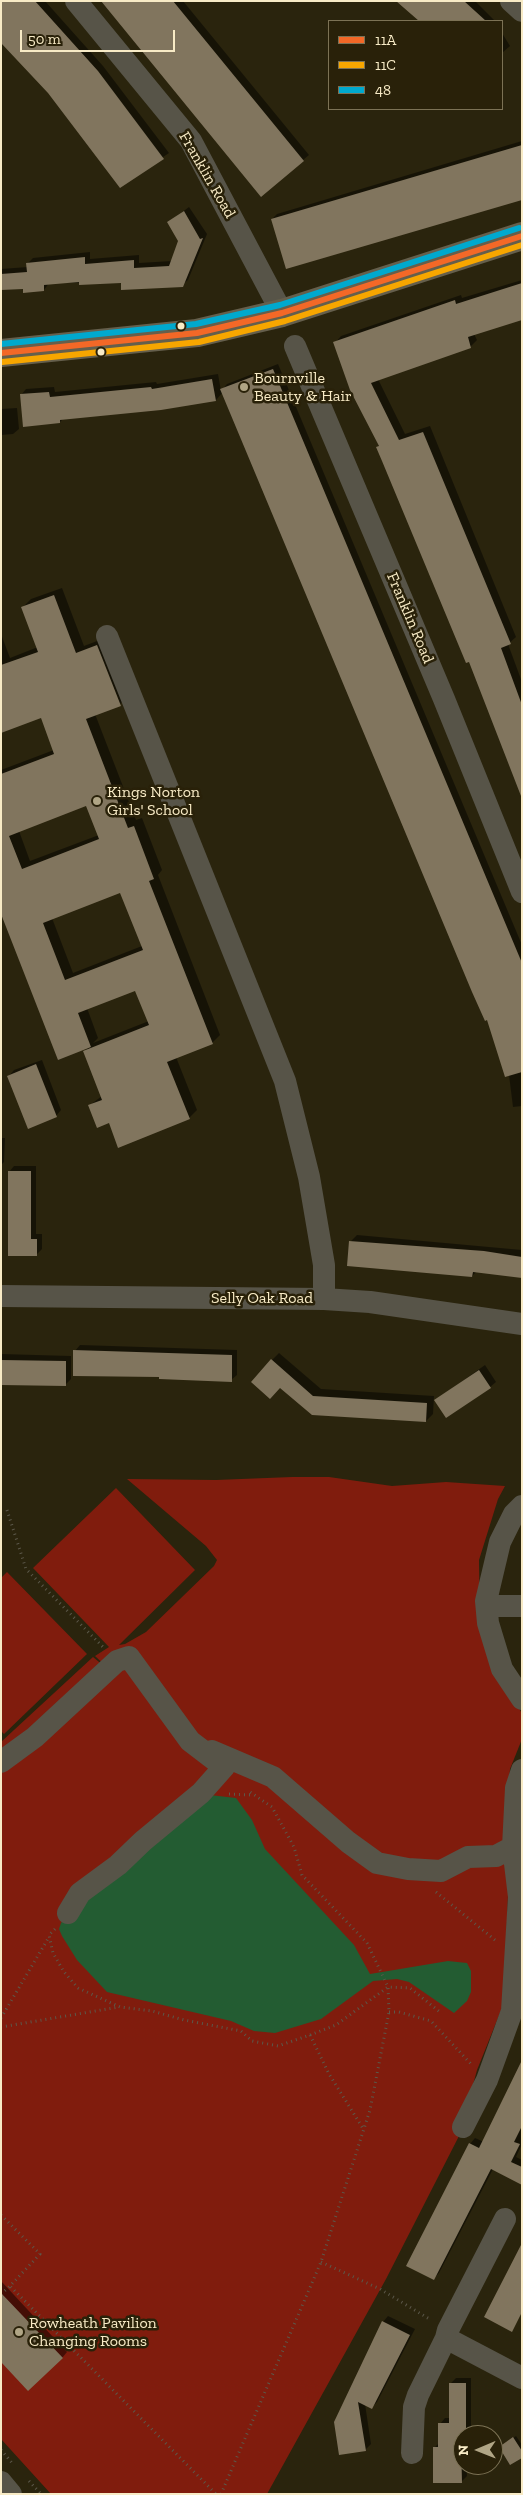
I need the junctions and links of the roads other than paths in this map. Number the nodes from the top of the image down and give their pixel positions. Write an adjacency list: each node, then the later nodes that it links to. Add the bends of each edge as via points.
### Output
1 (76, 1): 5 (street, Franklin Road, via 191,141)
2 (511, 1): 3 (street)
3 (522, 11)
4 (522, 236): 5 (highway)
5 (282, 314): 7 (highway, via 196,333)
6 (295, 346): 9 (street, Franklin Road)
7 (1, 353)
8 (107, 636): 11 (street, via 285,1081 309,1177 324,1265)
9 (522, 892)
10 (1, 1296): 11 (street, Selly Oak Road)
11 (324, 1299): 12 (street, Selly Oak Road, via 370,1302)
12 (522, 1324)
13 (522, 1506): 14 (street, via 514,1514 500,1542)
14 (487, 1606): 15 (street); 16 (street, via 488,1624 502,1669)
15 (522, 1606)
16 (522, 1699)
17 (190, 1741): 18 (street, via 129,1657 117,1661 36,1737); 20 (street, via 273,1778 377,1863 408,1869 441,1870 468,1857 496,1856); 21 (street, via 224,1767 201,1793 118,1865 80,1893)
18 (1, 1762)
19 (522, 1770): 20 (street, via 516,1788)
20 (514, 1847): 22 (street, via 519,1897 512,2011 487,2080)
21 (68, 1913)
22 (463, 2127)
23 (506, 2219): 24 (street)
24 (447, 2334): 25 (street); 26 (street, via 414,2407)
25 (522, 2378)
26 (412, 2453)
27 (1, 2482): 28 (street)
28 (11, 2494)

